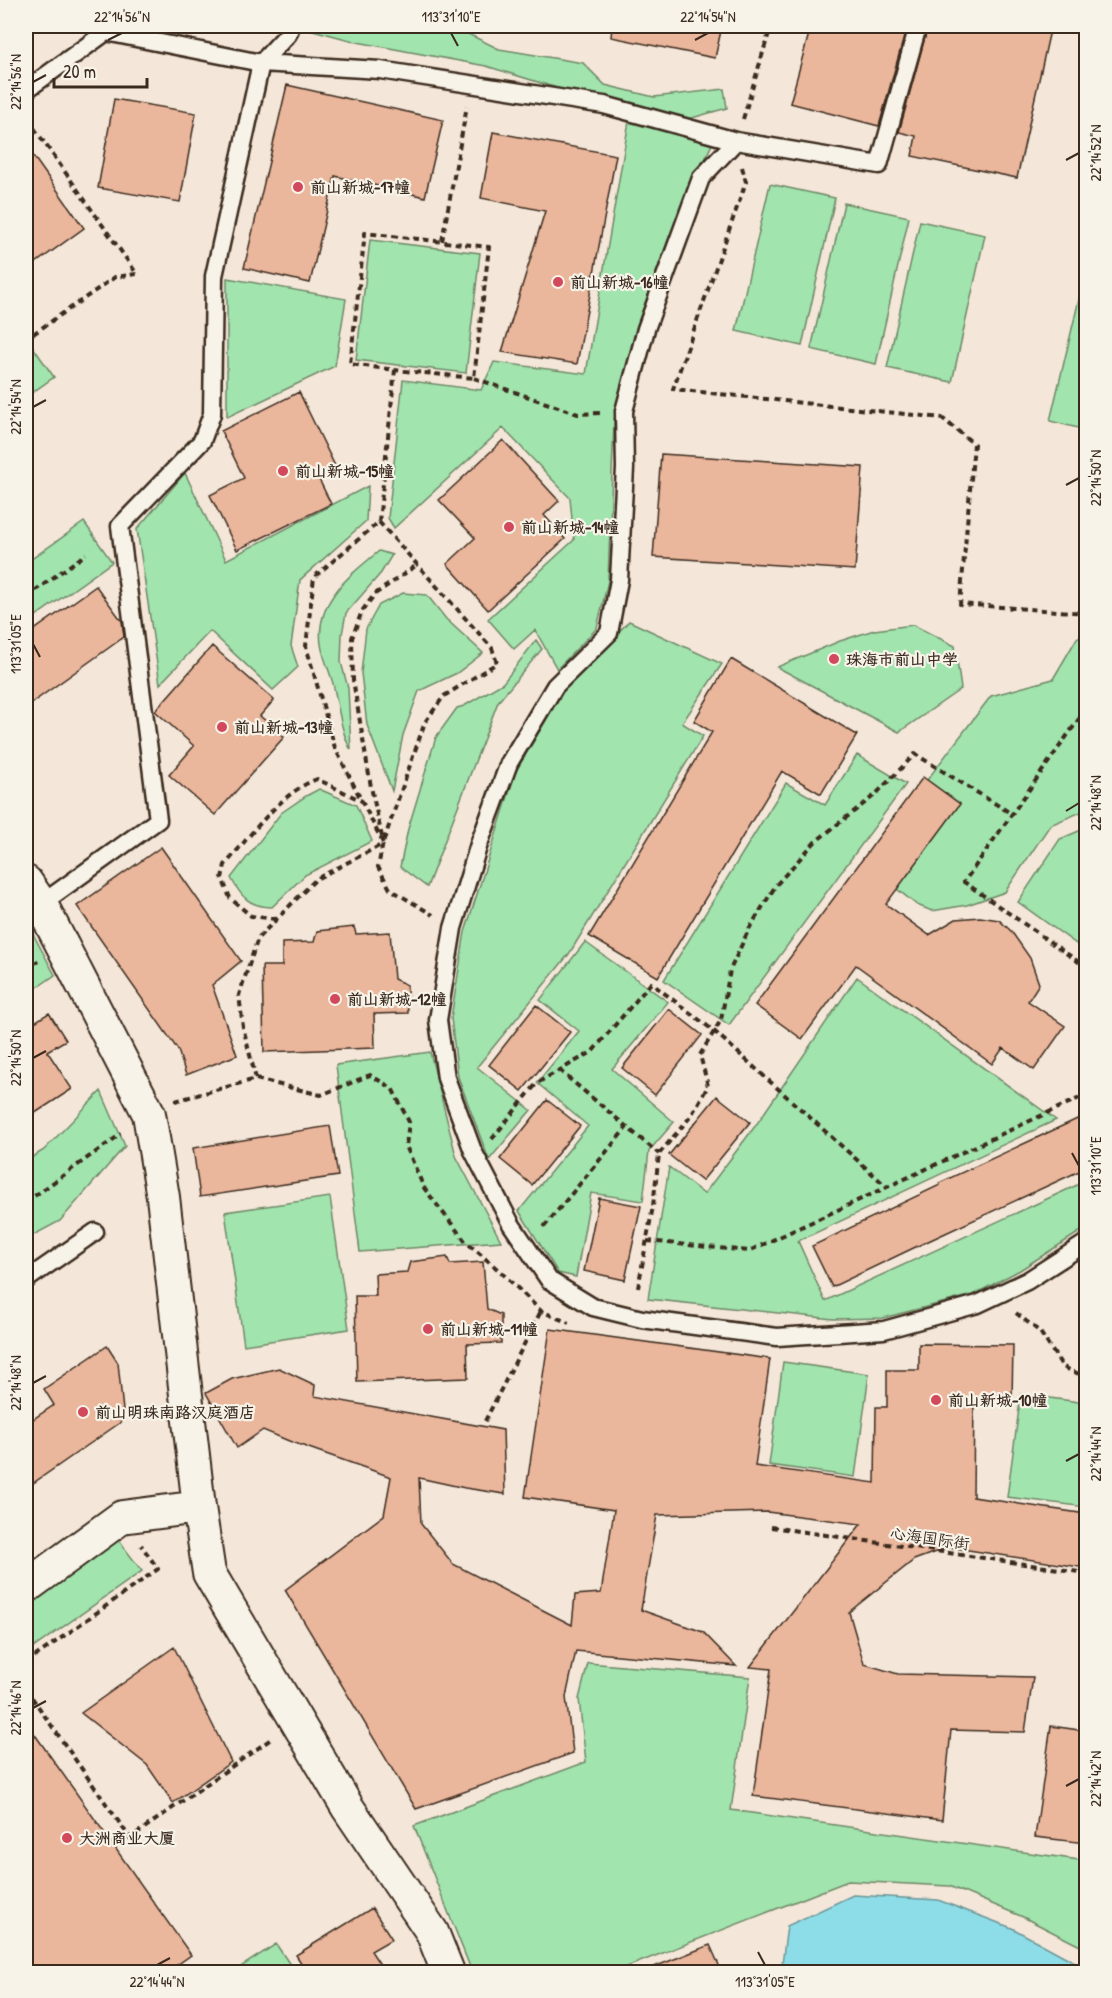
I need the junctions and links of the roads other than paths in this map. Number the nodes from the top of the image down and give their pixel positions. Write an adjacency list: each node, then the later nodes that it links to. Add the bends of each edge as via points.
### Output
1 (291, 26): 3 (lane)
2 (918, 26): 5 (lane, via 879,165)
3 (261, 63): 4 (lane, via 106,32); 5 (lane, via 380,70 604,105); 6 (lane, via 214,276 212,414 202,441 120,526 158,820)
4 (26, 90)
5 (736, 141): 8 (lane, via 701,178 646,329 624,411 619,580 609,633 555,686 509,763 453,928 438,1020 446,1078 473,1151 511,1224 549,1280 593,1306 642,1319 777,1337 884,1330 978,1304 1027,1281)
6 (33, 893): 10 (street, via 160,1108 163,1197)
7 (95, 1232): 9 (lane)
8 (1086, 1243)
9 (26, 1280)
10 (199, 1507): 11 (street, via 122,1517); 12 (street, via 209,1573 348,1808 432,1932)
11 (26, 1587)
12 (448, 1972)

